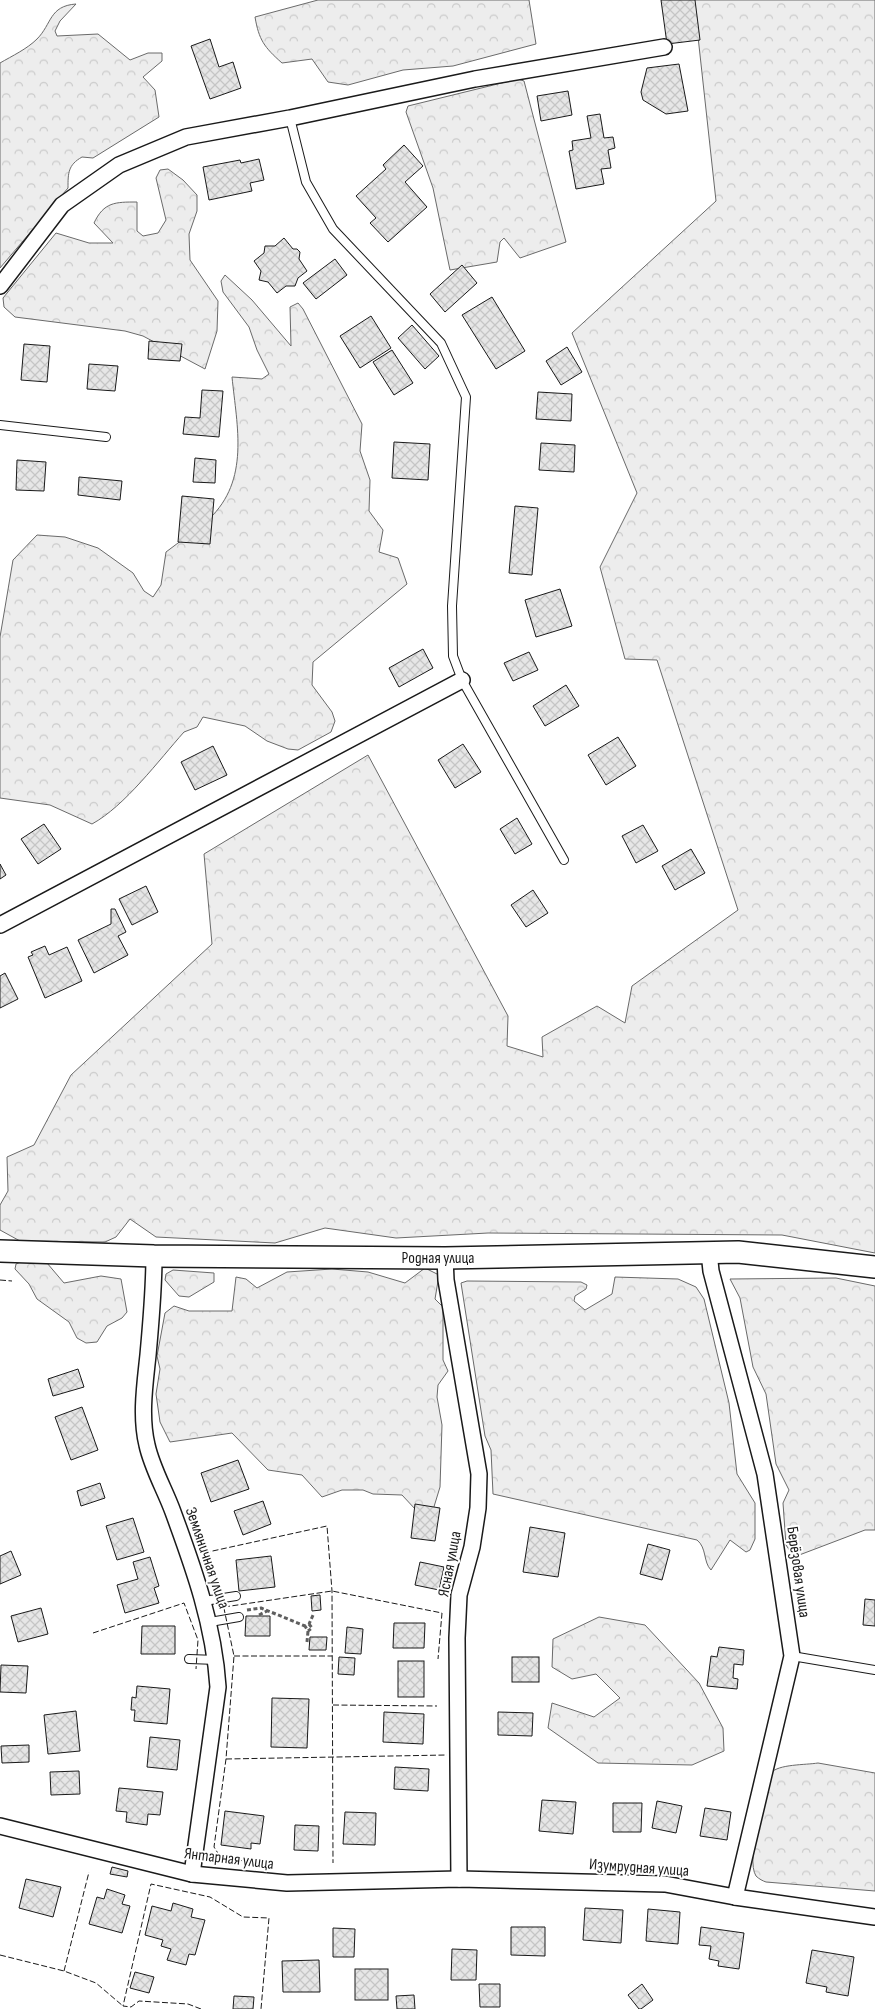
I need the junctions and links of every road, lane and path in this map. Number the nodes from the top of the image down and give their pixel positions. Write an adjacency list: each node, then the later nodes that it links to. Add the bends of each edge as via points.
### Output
1 (664, 46): 2 (street, via 475,79)
2 (290, 118): 3 (street, via 186,137 119,165 62,205); 6 (lane, via 306,182 333,229 441,343 466,397 452,606 453,656)
3 (0, 286)
4 (0, 425): 5 (lane)
5 (106, 436)
6 (462, 680): 7 (lane); 8 (street)
7 (564, 860)
8 (0, 925)
9 (0, 1251): 11 (street, Родная улица)
10 (709, 1252): 12 (street, Родная улица); 13 (street, Родная улица, via 738,1252); 23 (street, Берёзовая улица, via 711,1271 766,1474)
11 (154, 1256): 12 (street, Родная улица); 15 (street, Земляничная улица, via 154,1296 145,1390 147,1446)
12 (444, 1258): 29 (street, Ясная улица, via 479,1474 478,1508 458,1612)
13 (875, 1267)
14 (236, 1596): 15 (lane)
15 (204, 1601): 20 (street, Земляничная улица)
16 (268, 1610): 18 (path); 19 (path, via 245,1610); 21 (path)
17 (314, 1613): 21 (path)
18 (259, 1615)
19 (239, 1617): 20 (lane)
20 (210, 1622): 25 (street, Земляничная улица)
21 (307, 1625): 22 (path, via 312,1628 308,1631)
22 (307, 1642)
23 (792, 1656): 26 (lane); 30 (street, Берёзовая улица)
24 (189, 1659): 25 (lane)
25 (217, 1660): 28 (street, Земляничная улица, via 218,1687)
26 (875, 1670)
27 (0, 1826): 28 (street, Янтарная улица)
28 (192, 1874): 29 (street, Янтарная улица, via 287,1883)
29 (459, 1879): 30 (street, Изумрудная улица, via 665,1884)
30 (735, 1897): 31 (street, Изумрудная улица)
31 (875, 1917)

